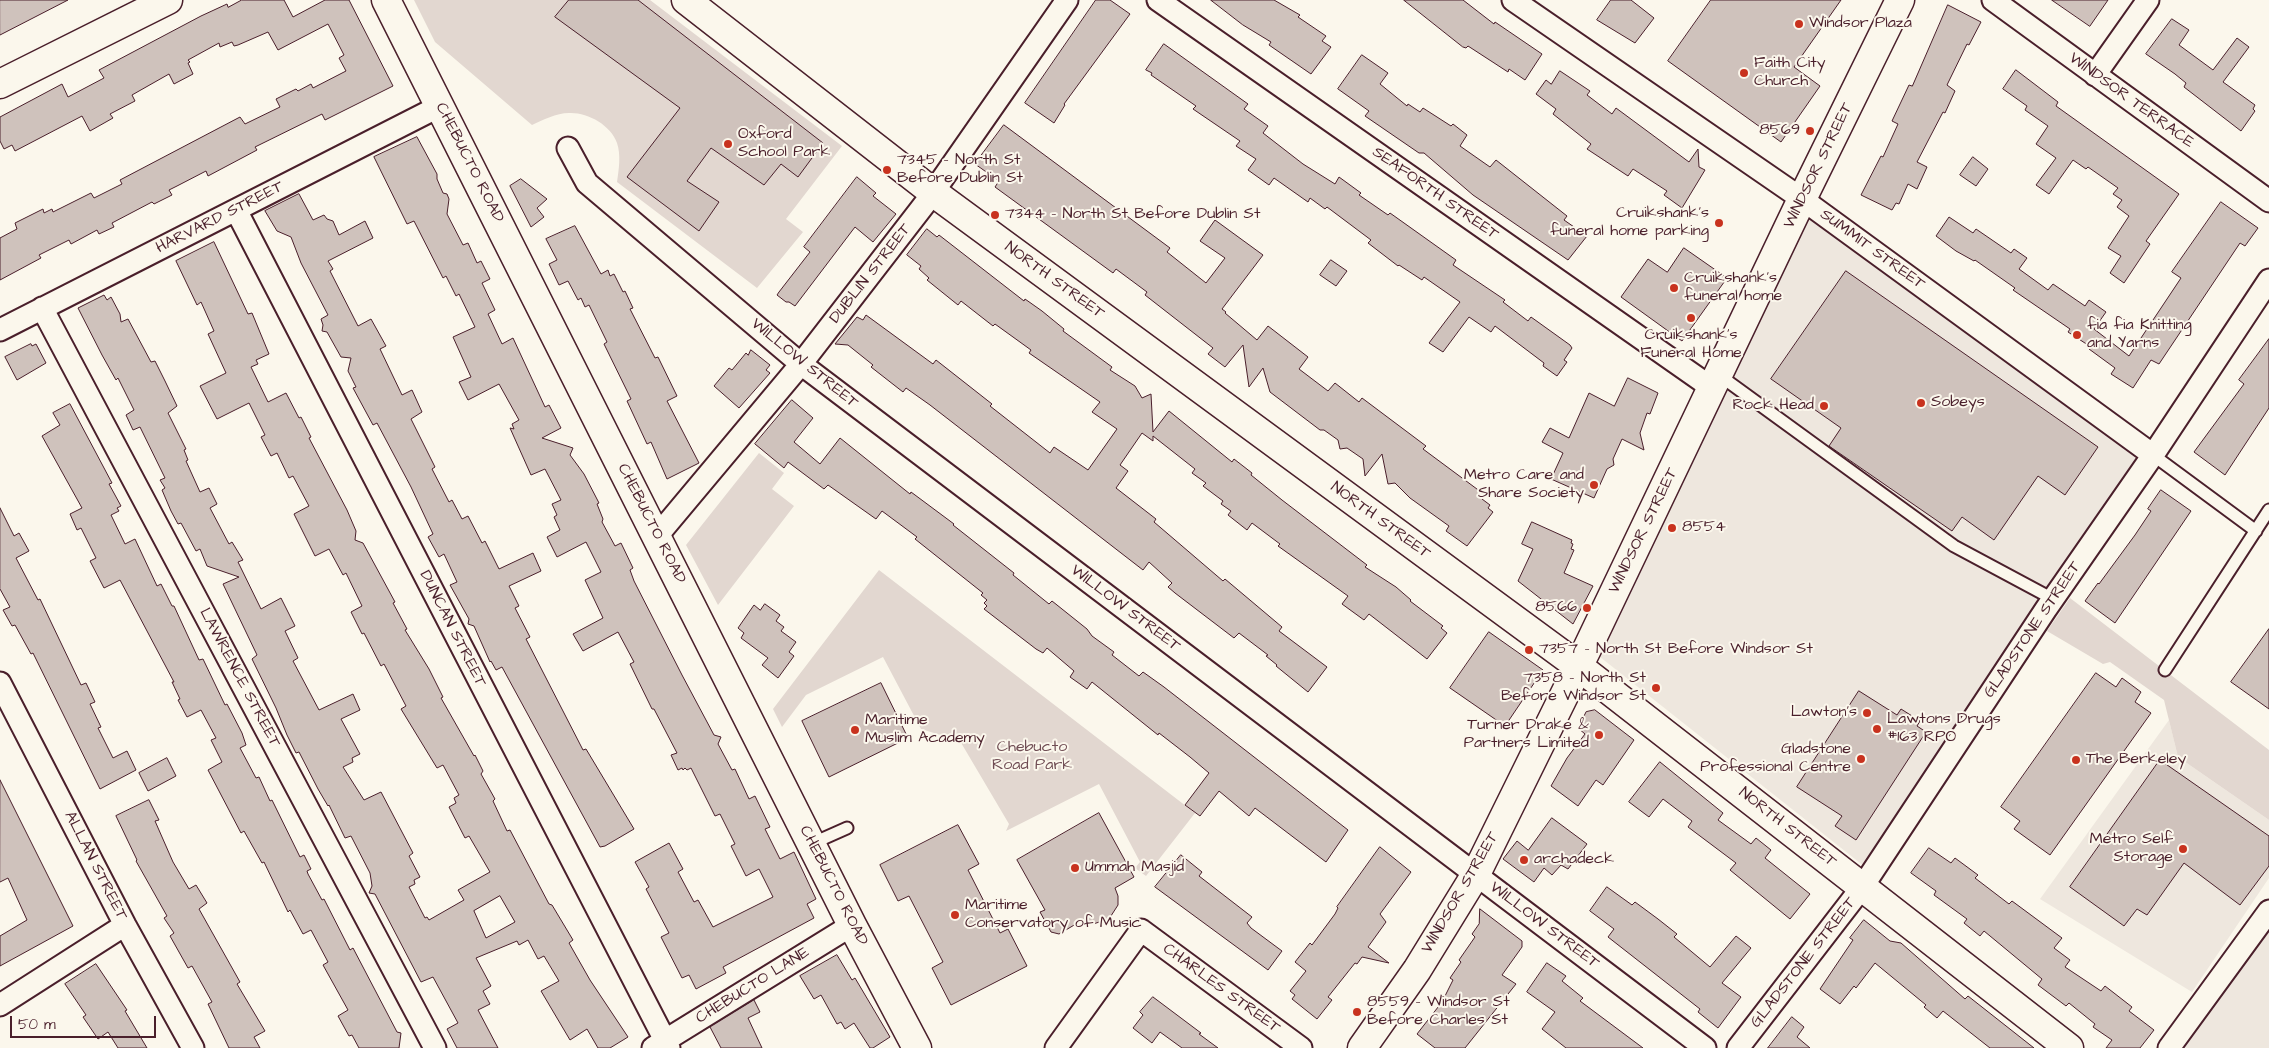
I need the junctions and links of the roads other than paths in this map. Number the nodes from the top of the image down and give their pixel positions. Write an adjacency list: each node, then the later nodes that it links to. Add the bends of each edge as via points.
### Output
1 (168, 0): 11 (street)
2 (386, 0): 12 (street, CHEBUCTO ROAD)
3 (686, 0): 14 (street, NORTH STREET)
4 (1067, 0): 14 (street, DUBLIN STREET)
5 (1158, 0): 22 (street, SEAFORTH STREET)
6 (1514, 0): 15 (street, SUMMIT STREET)
7 (1900, 0): 15 (street, WINDSOR STREET)
8 (1993, 0): 10 (street, WINDSOR TERRACE)
9 (2148, 0): 10 (street)
10 (2095, 75): 16 (street, WINDSOR TERRACE)
11 (0, 84)
12 (440, 106): 17 (street, HARVARD STREET); 26 (street, CHEBUCTO ROAD)
13 (568, 148): 21 (street, WILLOW STREET, via 587,183)
14 (934, 193): 21 (street, DUBLIN STREET); 28 (street, NORTH STREET)
15 (1802, 199): 22 (street, WINDSOR STREET); 23 (street, SUMMIT STREET)
16 (2269, 201)
17 (236, 210): 19 (street, HARVARD STREET); 39 (street, DUNCAN STREET)
18 (2269, 280): 23 (street, GLADSTONE STREET)
19 (42, 308): 20 (street, HARVARD STREET); 41 (street, LAWRENCE STREET)
20 (0, 330)
21 (801, 364): 26 (street, DUBLIN STREET); 33 (street, WILLOW STREET)
22 (1716, 382): 27 (lane, via 1954,546); 28 (street, WINDSOR STREET)
23 (2153, 455): 25 (lane); 27 (street, GLADSTONE STREET)
24 (2269, 510): 25 (lane)
25 (2256, 531): 29 (lane)
26 (657, 536): 32 (street, CHEBUCTO ROAD)
27 (2053, 599): 34 (street, GLADSTONE STREET)
28 (1578, 666): 33 (street, WINDSOR STREET); 34 (street, NORTH STREET)
29 (2165, 670)
30 (0, 683): 36 (street, ALLAN STREET)
31 (847, 828): 32 (lane)
32 (812, 844): 37 (street, CHEBUCTO ROAD)
33 (1476, 874): 45 (street, WINDSOR STREET, via 1417,970); 46 (street, WILLOW STREET)
34 (1863, 886): 47 (street, GLADSTONE STREET); 48 (street, NORTH STREET)
35 (2269, 911): 49 (street)
36 (125, 925): 38 (street); 40 (street, ALLAN STREET)
37 (852, 925): 39 (street, CHEBUCTO LANE); 42 (street, CHEBUCTO ROAD)
38 (0, 1005)
39 (662, 1046)
40 (192, 1048)
41 (435, 1048)
42 (917, 1048)
43 (1056, 1048): 44 (street, CHARLES STREET, via 1141,930)
44 (1301, 1048)
45 (1362, 1048)
46 (1705, 1048)
47 (1738, 1048)
48 (2069, 1048)
49 (2169, 1048)

